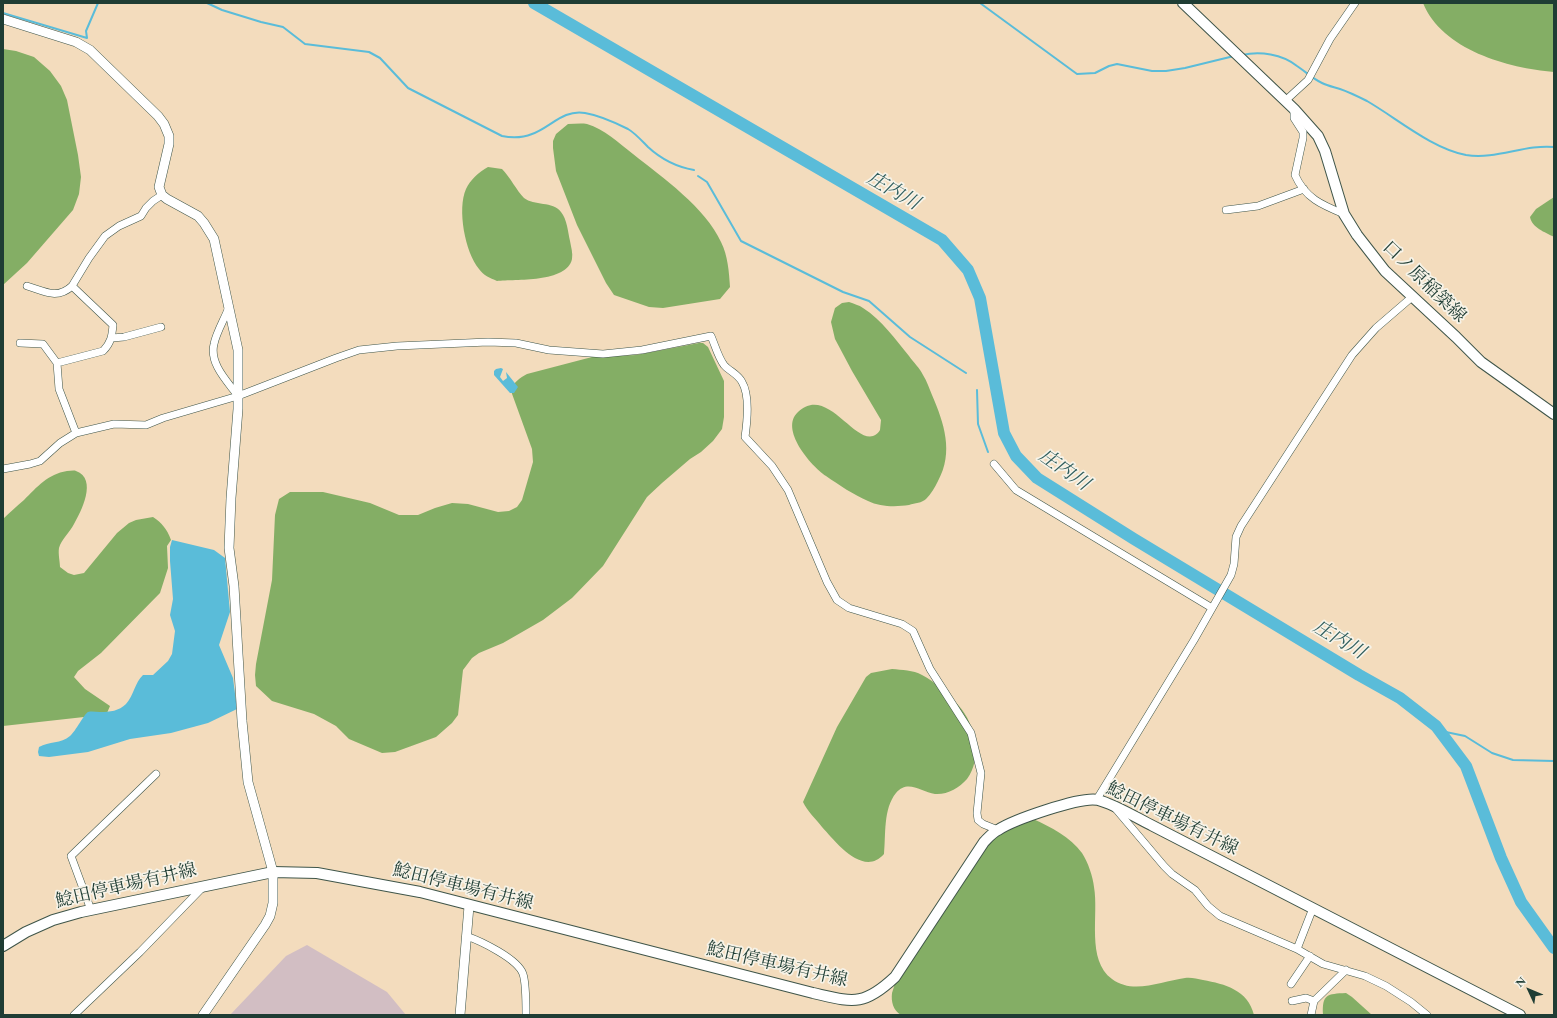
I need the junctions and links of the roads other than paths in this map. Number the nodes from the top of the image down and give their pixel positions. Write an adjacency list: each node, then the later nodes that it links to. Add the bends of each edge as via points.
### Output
1 (1183, 3): 4 (main road, 口ノ原稲築線)
2 (1355, 3): 4 (street, via 1330,38 1308,80)
3 (3, 19): 7 (street, via 76,42 90,50 158,116 169,136 159,187)
4 (1285, 101): 5 (main road, 口ノ原稲築線)
5 (1294, 109): 6 (street, via 1294,118 1303,132 1296,175); 9 (main road, 口ノ原稲築線, via 1323,143)
6 (1304, 189): 8 (street, via 1258,206); 9 (street, via 1315,201)
7 (162, 195): 11 (street, via 153,201 141,216 105,236); 13 (street, via 192,212 209,230 214,239)
8 (1226, 210)
9 (1344, 214): 12 (main road, 口ノ原稲築線, via 1369,252)
10 (27, 286): 11 (street, via 54,294 62,293)
11 (72, 286): 15 (street, via 113,325)
12 (1412, 297): 19 (main road, 口ノ原稲築線, via 1481,362); 23 (street, via 1376,328 1352,355 1294,442 1241,526 1236,537 1231,575)
13 (229, 306): 18 (street, via 238,350); 18 (street, via 214,344 214,357 219,370)
14 (162, 327): 15 (street)
15 (112, 338): 17 (street, via 103,351)
16 (20, 343): 17 (street, via 43,344)
17 (57, 363): 20 (street, via 59,389)
18 (238, 396): 20 (street, via 146,425 114,424); 27 (street, via 359,350 488,342 603,354 642,350 712,336 725,366 739,377 744,386 745,437 772,466 788,490 826,582 837,600 849,608 902,624 913,631 930,669 971,733 981,773 978,820); 28 (street, via 229,548 248,782)
19 (1554, 414)
20 (76, 434): 22 (street, via 60,443 40,461)
21 (994, 464): 23 (street, via 1016,490)
22 (3, 469)
23 (1213, 607): 25 (street)
24 (156, 774): 32 (street, via 71,856)
25 (1097, 799): 26 (main road, 鯰田停車場有井線); 27 (main road, 鯰田停車場有井線, via 1061,806 1018,820)
26 (1113, 806): 31 (main road, 鯰田停車場有井線); 35 (street, via 1164,866 1195,890 1220,916)
27 (998, 830): 30 (main road, 鯰田停車場有井線, via 984,842 895,977 880,991 864,999 848,1001 813,993)
28 (273, 872): 29 (main road, 鯰田停車場有井線); 30 (main road, 鯰田停車場有井線, via 317,873 351,878 420,892); 42 (street, via 274,903 270,916)
29 (204, 886): 32 (main road, 鯰田停車場有井線); 41 (street)
30 (469, 906): 33 (street)
31 (1313, 908): 35 (street); 47 (main road, 鯰田停車場有井線)
32 (92, 910): 34 (main road, 鯰田停車場有井線, via 53,920)
33 (466, 936): 43 (street); 44 (street, via 512,960 522,974)
34 (3, 946)
35 (1297, 949): 36 (street)
36 (1310, 956): 37 (street, via 1322,964); 38 (street)
37 (1346, 970): 40 (street); 46 (street, via 1386,986)
38 (1290, 984)
39 (1292, 1001): 40 (street, via 1306,998)
40 (1314, 1001): 45 (street)
41 (74, 1015)
42 (203, 1015)
43 (460, 1015)
44 (526, 1015)
45 (1311, 1015)
46 (1427, 1015)
47 (1520, 1015)

